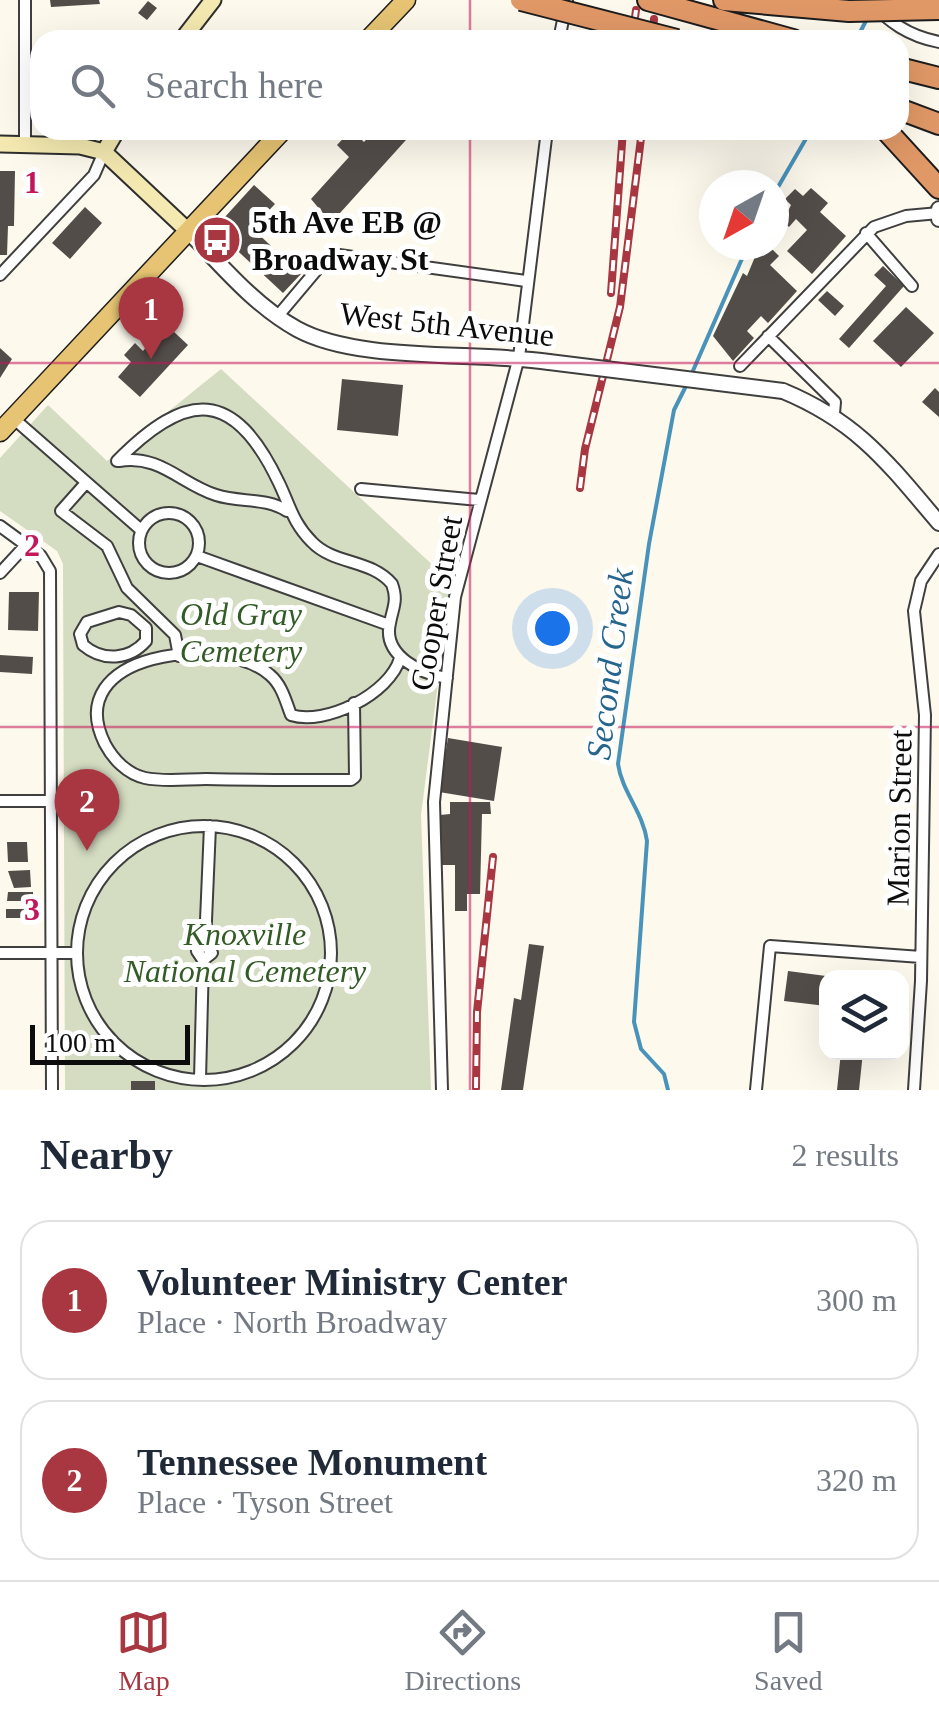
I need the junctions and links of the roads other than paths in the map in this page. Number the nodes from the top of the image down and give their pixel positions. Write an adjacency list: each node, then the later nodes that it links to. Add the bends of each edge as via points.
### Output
1 (25, 0): 28 (street)
2 (213, 0): 11 (main road)
3 (406, 0): 12 (main road)
4 (522, 0): 14 (highway, bridge)
5 (567, 0): 13 (street)
6 (648, 0): 15 (highway)
7 (724, 0): 9 (highway)
8 (929, 0): 9 (highway, bridge)
9 (859, 5): 10 (highway, bridge); 16 (street, bridge)
10 (939, 9)
11 (190, 30)
12 (378, 30)
13 (562, 30)
14 (638, 30)
15 (757, 30)
16 (903, 30)
17 (909, 34): 18 (street, bridge)
18 (939, 42)
19 (909, 70): 20 (highway)
20 (939, 78)
21 (909, 113): 22 (highway)
22 (939, 124)
23 (111, 140): 29 (main road)
24 (274, 140): 32 (main road)
25 (546, 140): 35 (street, Cooper Street)
26 (895, 140): 30 (highway)
27 (0, 144): 28 (main road)
28 (25, 144): 29 (main road)
29 (104, 152): 32 (main road, West 5th Avenue); 34 (street, via 94,175)
30 (939, 188)
31 (939, 214): 33 (street, via 906,216)
32 (188, 231): 37 (street, West 5th Avenue); 42 (main road)
33 (866, 233): 36 (street); 38 (street)
34 (0, 275)
35 (526, 280): 37 (street, via 339,255 324,260); 39 (street, Cooper Street)
36 (912, 286)
37 (277, 317): 39 (street, West 5th Avenue, via 344,345)
38 (768, 336): 40 (street); 41 (street, West 5th Avenue, via 835,402)
39 (518, 357): 41 (street, West 5th Avenue, bridge, via 783,391); 45 (street, Cooper Street)
40 (740, 366)
41 (834, 414): 47 (street, West 5th Avenue, via 866,440)
42 (7, 424): 43 (street)
43 (85, 484): 49 (street); 55 (street, via 61,511 104,542 127,588 175,635)
44 (361, 490): 45 (street)
45 (479, 500): 58 (street, Cooper Street, via 455,597)
46 (287, 511): 46 (street, via 216,495 154,462 117,461 184,410 217,411 254,440); 54 (street, via 318,548 389,580 396,607)
47 (939, 523)
48 (0, 526): 50 (street)
49 (141, 530): 52 (street, via 154,516 182,515 199,538); 52 (street, via 142,558 156,571 184,570)
50 (26, 544): 53 (street); 61 (street, via 50,572)
51 (939, 554): 66 (street, Marion Street, via 921,581 914,611 926,715)
52 (197, 556): 54 (street)
53 (0, 573)
54 (389, 625): 56 (street)
55 (179, 656): 57 (street); 59 (street, via 232,658 262,670 280,688 293,718)
56 (400, 658): 58 (street); 59 (street, via 390,677)
57 (132, 659): 57 (street, via 92,652 80,640 82,628 101,614 131,615 147,635); 59 (street, via 106,689 99,721 115,758 144,778 351,780)
58 (447, 678): 69 (street, Cooper Street, via 434,802)
59 (354, 702)
60 (0, 801): 61 (street)
61 (50, 801): 64 (street)
62 (210, 826): 65 (street, via 155,835 123,854 89,898); 67 (street, via 206,944 196,951 204,960); 67 (street, via 256,837 295,864 321,904 331,950 323,997 299,1037 261,1066)
63 (0, 953): 64 (street)
64 (52, 953): 65 (street); 68 (street)
65 (77, 953): 67 (street, via 83,991 113,1041 144,1064)
66 (921, 957): 70 (street, via 770,946); 71 (street, Marion Street)
67 (200, 1079)
68 (52, 1090)
69 (442, 1090)
70 (756, 1090)
71 (914, 1090)

